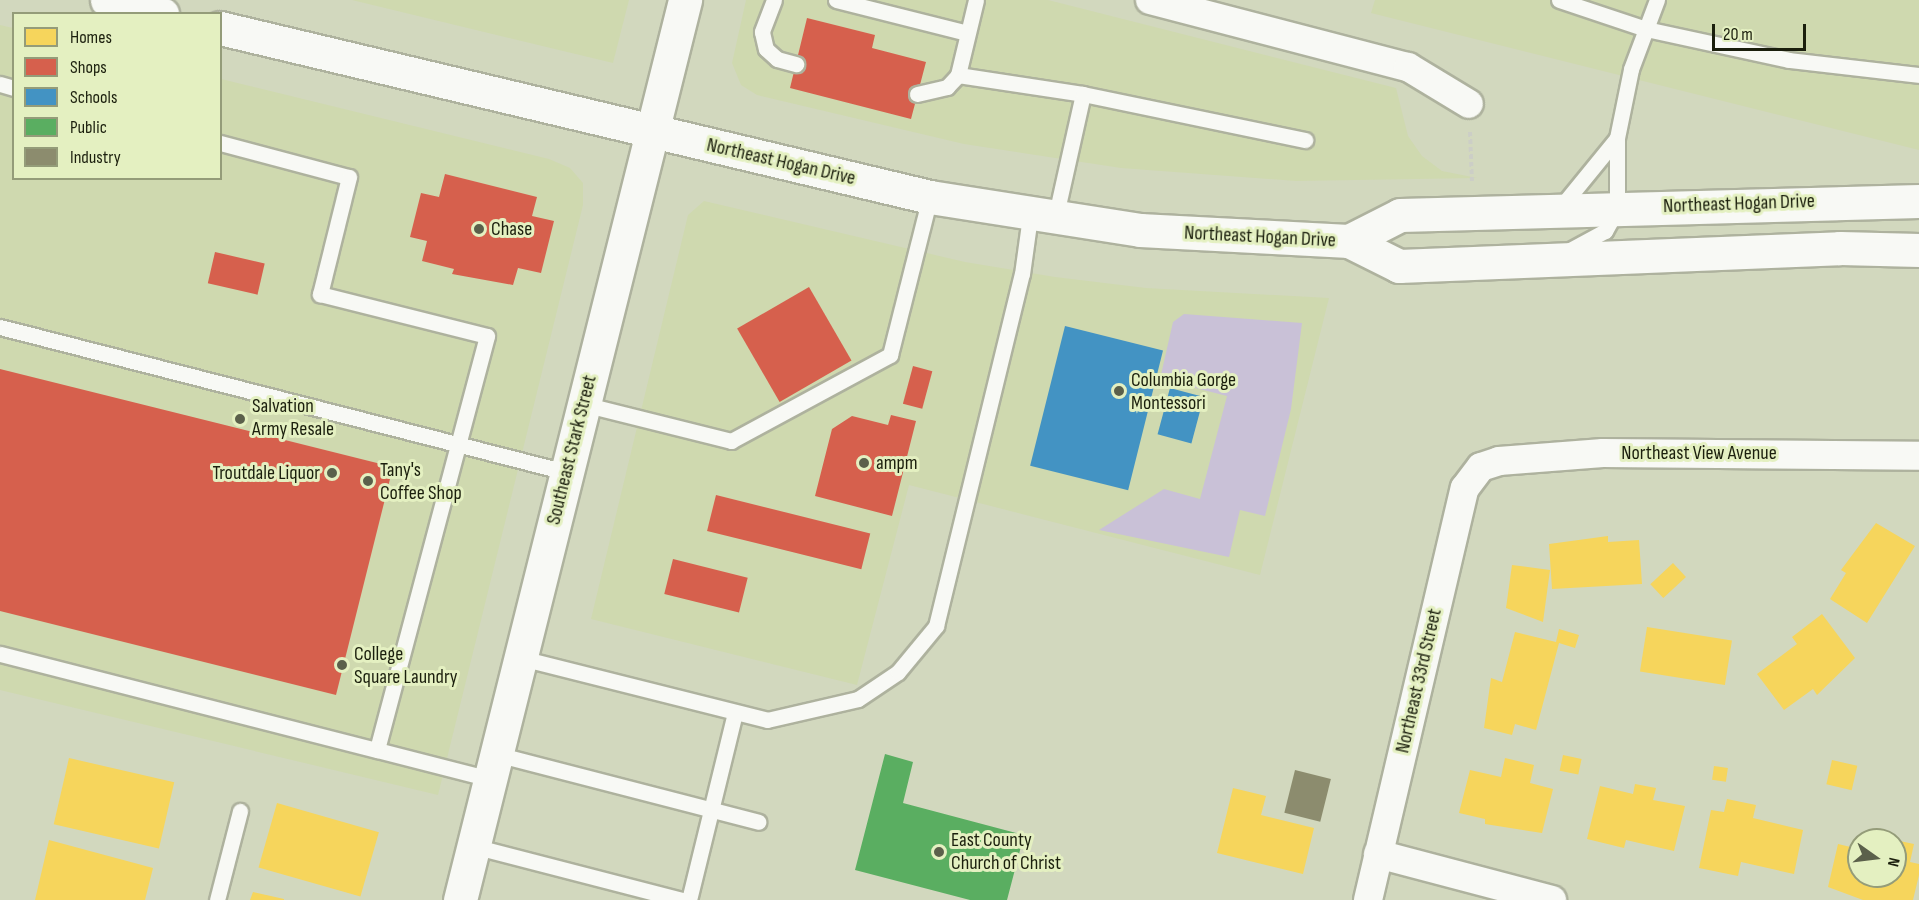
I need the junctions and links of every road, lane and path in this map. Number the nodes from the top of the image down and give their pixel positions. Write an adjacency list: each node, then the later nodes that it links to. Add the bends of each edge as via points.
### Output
1 (107, 0): 9 (main road)
2 (685, 0): 19 (main road, Southeast Stark Street)
3 (774, 0): 13 (lane, via 762,32 766,49 777,59)
4 (836, 0): 12 (lane)
5 (976, 0): 12 (lane)
6 (1150, 0): 18 (street, via 1408,67)
7 (1559, 0): 11 (lane)
8 (1657, 0): 11 (lane)
9 (154, 12)
10 (222, 28): 19 (main road, Northeast Hogan Drive)
11 (1646, 29): 15 (lane, via 1789,60); 20 (lane)
12 (967, 33): 14 (lane)
13 (796, 64)
14 (958, 75): 16 (lane, via 948,87); 17 (lane)
15 (1919, 75)
16 (917, 94)
17 (1083, 94): 21 (lane); 28 (lane)
18 (1469, 104): 27 (path)
19 (652, 132): 23 (main road, Northeast Hogan Drive); 33 (main road, Southeast Stark Street)
20 (1617, 138): 25 (lane); 26 (lane)
21 (1305, 140)
22 (222, 144): 34 (lane, via 349,177 320,294 487,336)
23 (930, 197): 28 (main road, Northeast Hogan Drive); 33 (lane, via 890,355 731,441)
24 (1919, 201): 25 (main road, Northeast Hogan Drive)
25 (1617, 209): 26 (main road, Northeast Hogan Drive); 31 (lane, via 1605,231)
26 (1557, 211): 27 (main road, Northeast Hogan Drive)
27 (1474, 215): 29 (main road, Northeast Hogan Drive, via 1400,215)
28 (1042, 217): 29 (main road, Northeast Hogan Drive, via 1191,235); 40 (lane, via 1022,274 936,626 904,666 858,699 767,720)
29 (1349, 241): 31 (main road, Northeast Hogan Drive, via 1399,266)
30 (1919, 250): 31 (main road, Northeast Hogan Drive, via 1840,248)
31 (1553, 260)
32 (0, 327): 34 (lane)
33 (584, 404): 37 (main road, Southeast Stark Street)
34 (455, 446): 37 (lane); 41 (lane)
35 (1919, 456): 36 (street, Northeast View Avenue, via 1603,453)
36 (1481, 467): 47 (street, Northeast 33rd Street, via 1465,488)
37 (566, 472): 39 (main road, Southeast Stark Street)
38 (0, 654): 41 (lane)
39 (521, 658): 40 (lane); 42 (main road, Southeast Stark Street)
40 (735, 712): 43 (lane)
41 (376, 750): 42 (lane)
42 (493, 766): 43 (lane); 46 (main road, Southeast Stark Street)
43 (711, 810): 45 (lane); 51 (lane)
44 (240, 811): 48 (lane)
45 (758, 822)
46 (473, 846): 49 (main road, Southeast Stark Street); 50 (lane)
47 (1378, 854): 52 (street, Northeast 33rd Street); 53 (street)
48 (217, 900)
49 (460, 900)
50 (682, 900)
51 (688, 900)
52 (1368, 900)
53 (1551, 900)

